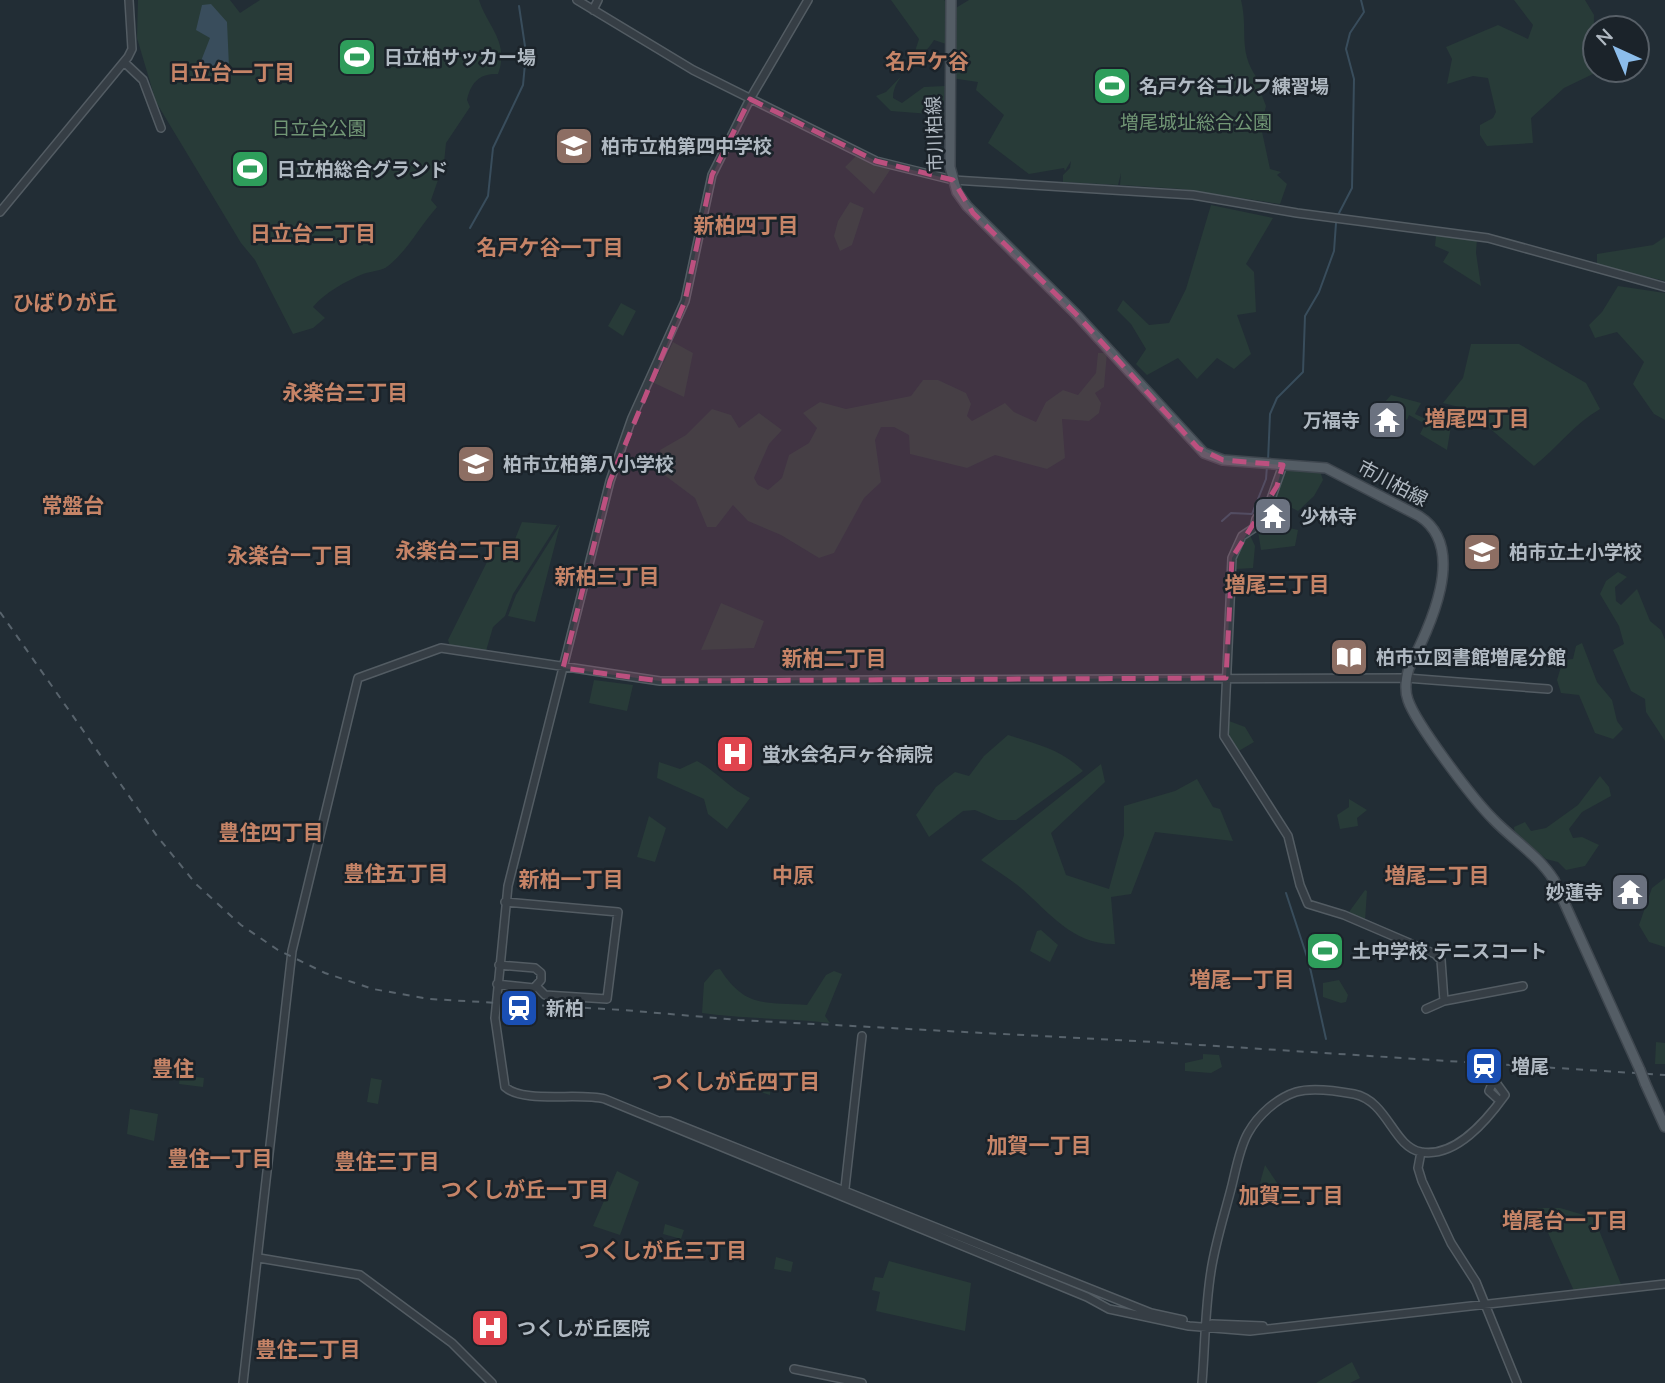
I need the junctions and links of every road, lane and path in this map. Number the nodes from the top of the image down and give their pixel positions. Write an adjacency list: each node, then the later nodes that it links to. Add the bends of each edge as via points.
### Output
1 (129, 0): 7 (street, via 132,49)
2 (577, 0): 6 (street)
3 (598, 0): 6 (street)
4 (808, 0): 8 (street)
5 (951, 0): 10 (main road, 市川柏線)
6 (593, 10): 8 (street)
7 (124, 62): 9 (street, via 143,80); 11 (street)
8 (750, 99): 10 (street, via 876,161); 14 (street, via 712,174 685,302 632,418 610,481)
9 (161, 128)
10 (953, 180): 12 (street, via 1193,195 1488,238); 13 (main road, 市川柏線, via 973,213 1076,314 1198,449 1223,460)
11 (0, 212)
12 (1665, 287)
13 (1283, 465): 15 (street, via 1271,499 1254,528 1242,536 1232,558); 16 (main road, 市川柏線, via 1334,470 1419,516 1436,532 1442,554 1436,609)
14 (563, 668): 15 (street, via 660,681); 18 (street); 30 (street, via 440,648 358,678 292,951)
15 (1226, 678): 16 (street); 23 (street, via 1224,736 1288,836 1306,901 1435,954 1441,960)
16 (1406, 678): 17 (street); 27 (main road, bridge, via 1411,707 1469,791 1542,863 1559,887)
17 (1548, 689)
18 (505, 902): 19 (street); 22 (street, via 618,912 607,999 545,995)
19 (499, 965): 20 (street); 22 (street, via 538,970)
20 (497, 984): 22 (street); 29 (street, via 496,1032 507,1090 600,1097)
21 (1523, 986): 23 (street)
22 (537, 987)
23 (1444, 1001): 24 (street)
24 (1426, 1009)
25 (862, 1036): 29 (street)
26 (1500, 1101): 28 (street, via 1457,1144)
27 (1665, 1127)
28 (1421, 1152): 33 (street, via 1418,1168 1422,1181); 34 (street, via 1406,1144 1375,1104 1359,1096 1306,1090 1268,1108 1248,1132 1241,1150 1211,1268)
29 (845, 1195): 31 (street)
30 (258, 1258): 36 (street); 37 (street, via 360,1275 452,1343)
31 (1039, 1273): 34 (street, via 1151,1313); 34 (street, via 1109,1309)
32 (1665, 1284): 33 (street)
33 (1485, 1304): 34 (street, via 1250,1331); 40 (street)
34 (1206, 1326): 39 (street)
35 (794, 1369): 38 (street)
36 (243, 1383)
37 (492, 1383)
38 (862, 1383)
39 (1202, 1383)
40 (1517, 1383)

